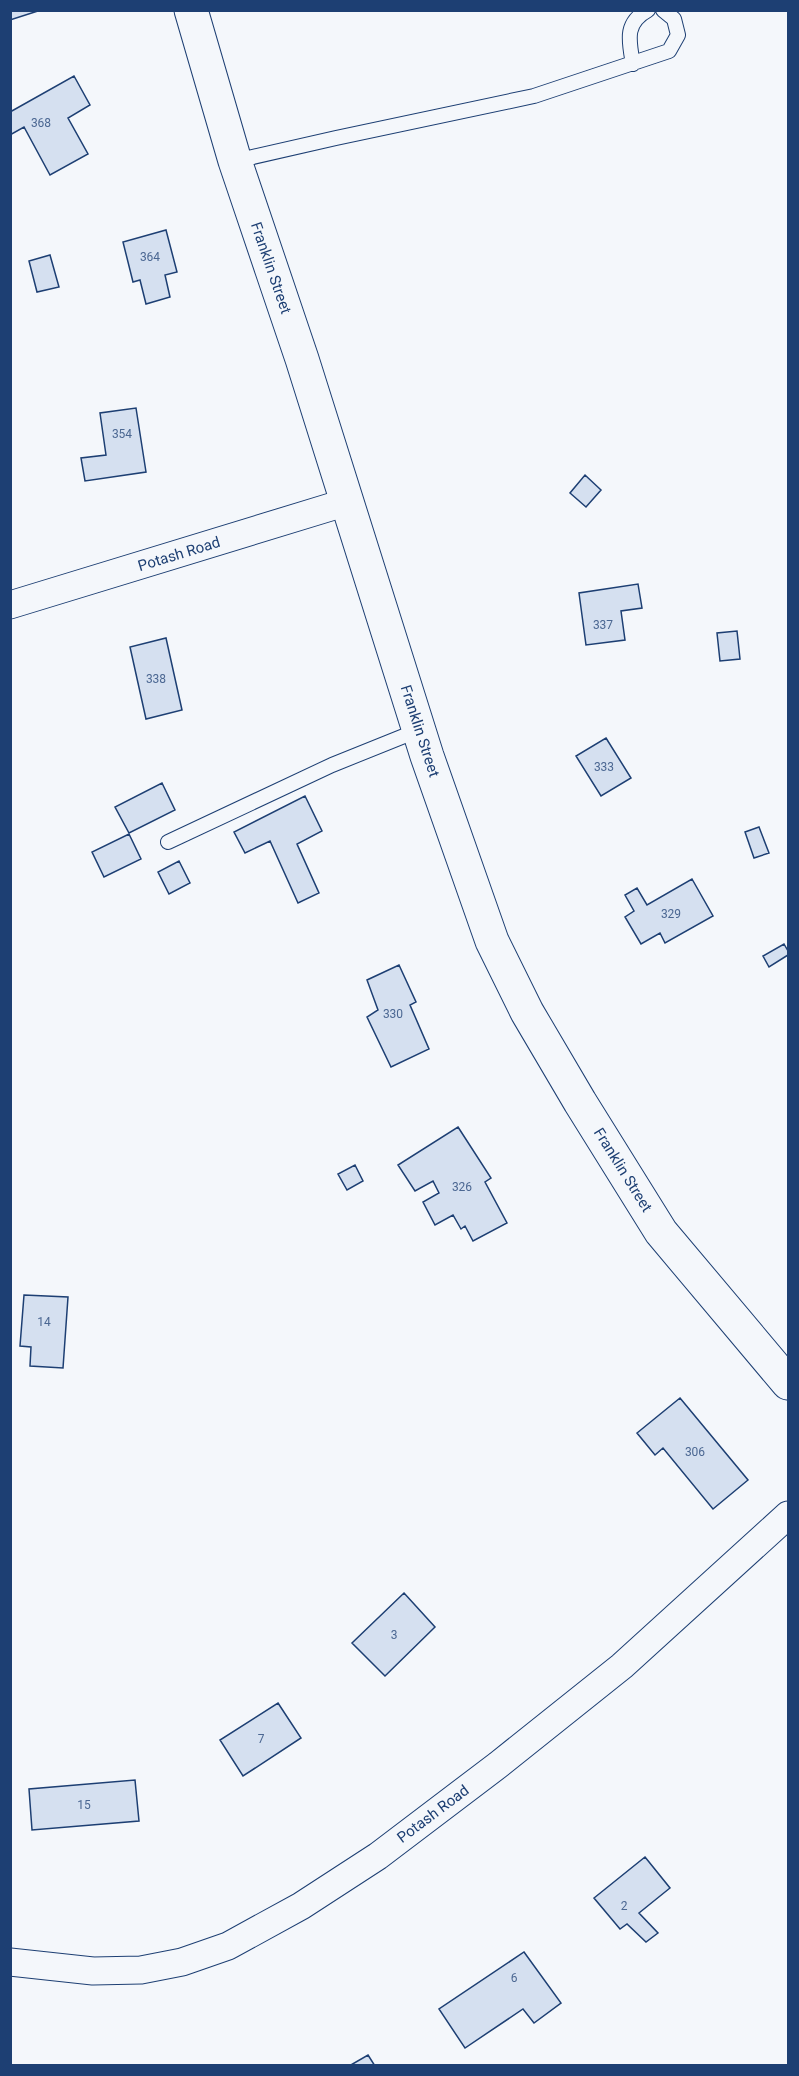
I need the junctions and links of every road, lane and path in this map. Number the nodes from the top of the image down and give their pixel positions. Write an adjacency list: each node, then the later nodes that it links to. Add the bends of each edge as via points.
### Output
1 (191, 10): 5 (street, Franklin Street)
2 (648, 10): 4 (lane, via 632,25 629,43)
3 (663, 10): 4 (lane, via 674,19 678,35 669,51)
4 (633, 64): 5 (lane, via 534,96)
5 (236, 161): 6 (street, Franklin Street)
6 (347, 502): 7 (street, Potash Road); 8 (street, Franklin Street)
7 (10, 605)
8 (419, 730): 9 (lane, via 332,765); 10 (street, Franklin Street, via 492,940 527,1012 661,1232)
9 (168, 842)
10 (789, 1383)
11 (789, 1515): 12 (street, Potash Road, via 622,1666 387,1849 301,1906 228,1946 183,1962 141,1970 93,1971)
12 (10, 1962)

